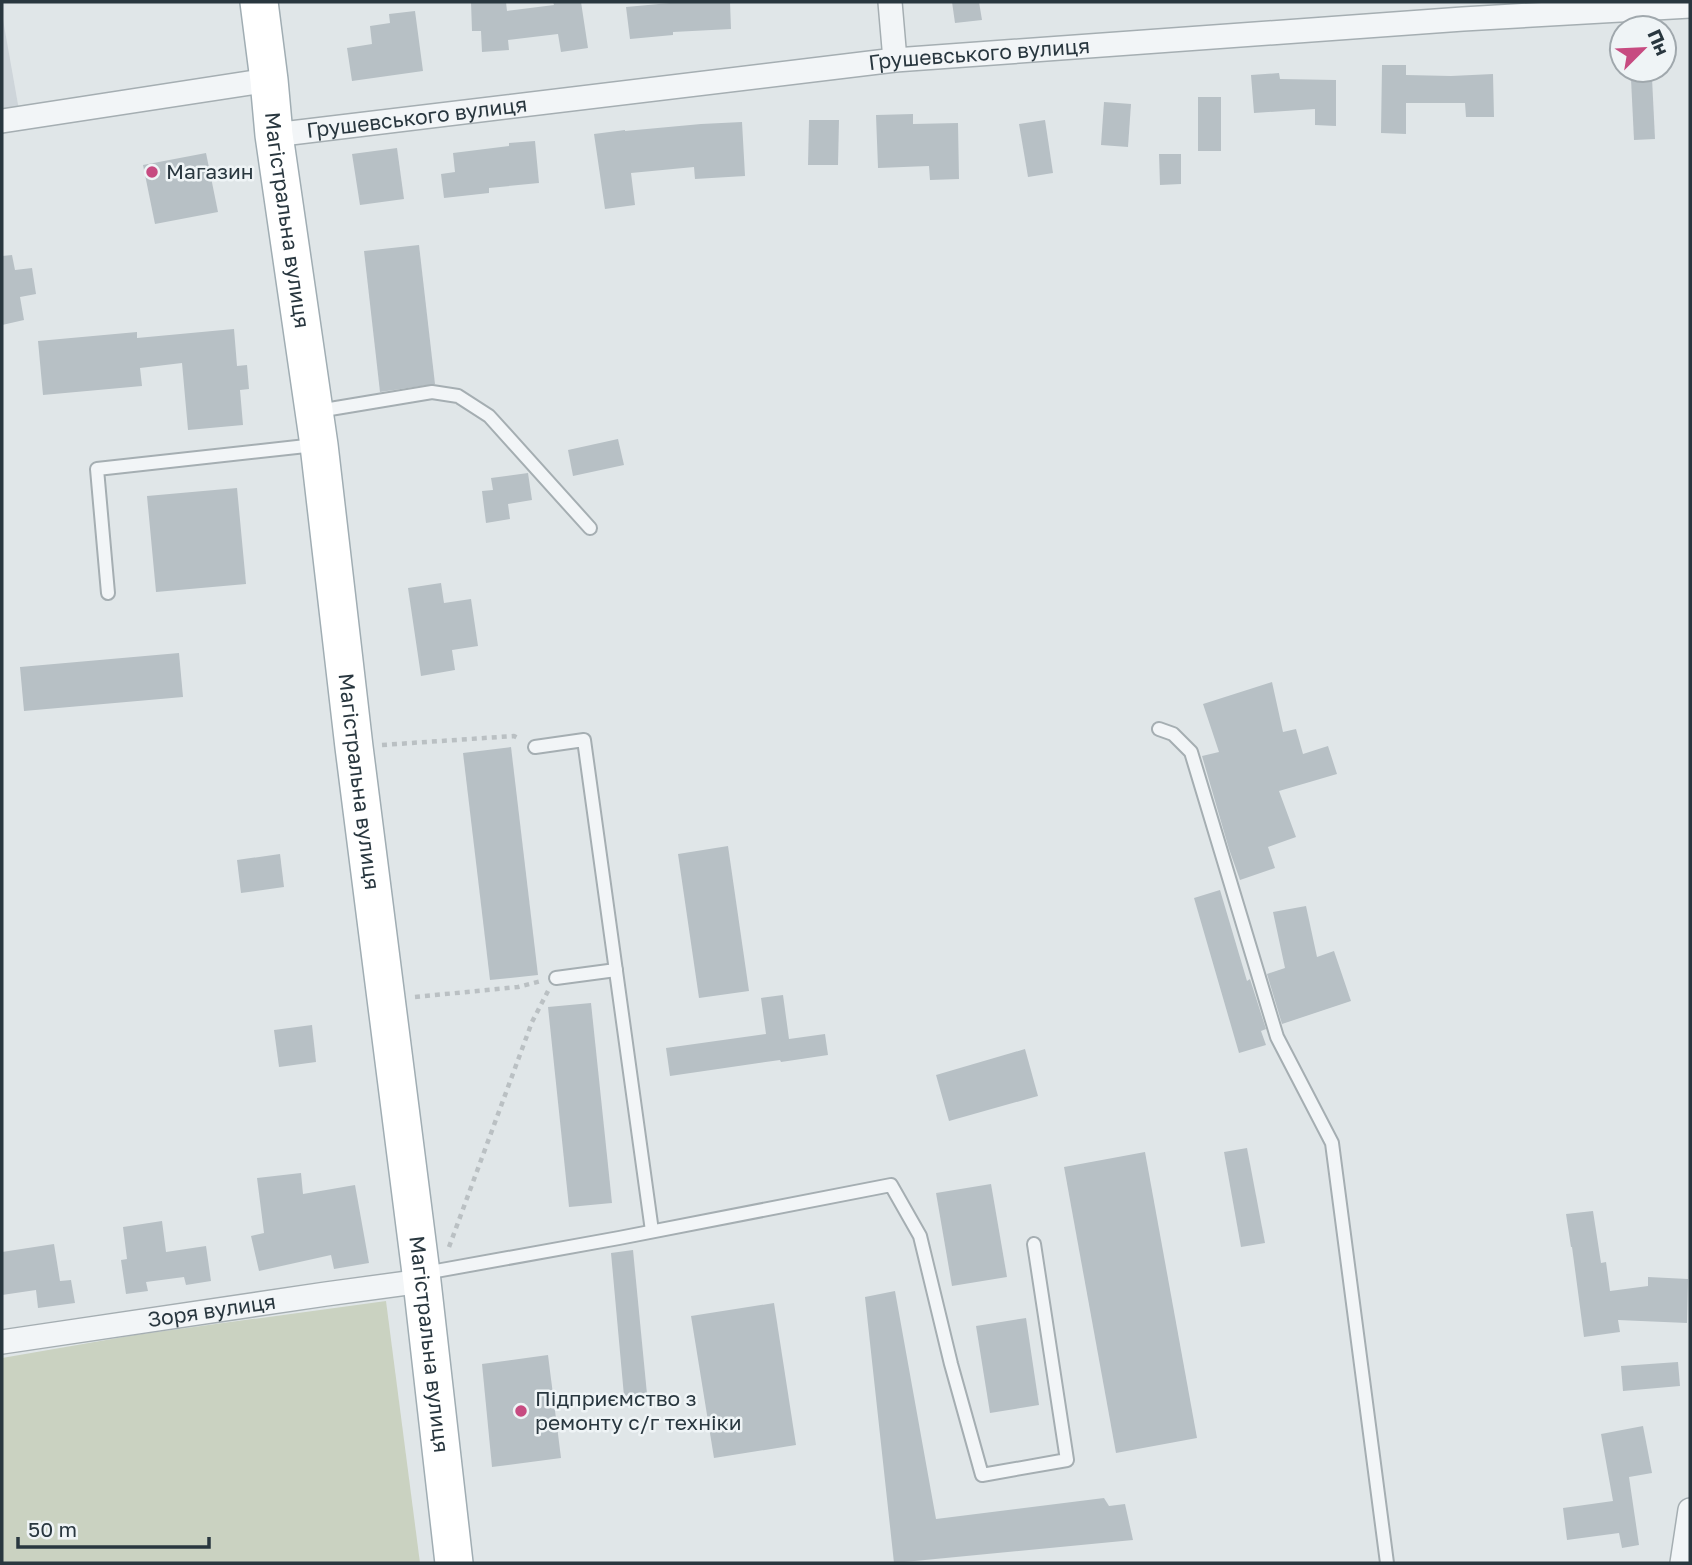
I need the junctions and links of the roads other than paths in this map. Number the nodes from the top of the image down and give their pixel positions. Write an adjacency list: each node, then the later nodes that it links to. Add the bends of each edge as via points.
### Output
1 (258, 2): 6 (main road, Магістральна вулиця)
2 (890, 2): 5 (street)
3 (1690, 6): 4 (street, Грушевського вулиця)
4 (1462, 10): 5 (street, Грушевського вулиця)
5 (895, 60): 8 (street, Грушевського вулиця)
6 (269, 80): 7 (street); 8 (main road, Магістральна вулиця)
7 (2, 121)
8 (274, 135): 9 (main road, Магістральна вулиця)
9 (317, 428): 10 (lane, via 432,392 458,396 489,416); 11 (lane, via 97,469); 18 (main road, Магістральна вулиця, via 386,1000)
10 (590, 528)
11 (108, 593)
12 (1159, 729): 22 (lane, via 1173,734 1191,752 1278,1037 1332,1143)
13 (535, 747): 14 (lane, via 584,740)
14 (615, 970): 15 (lane); 16 (lane)
15 (555, 978)
16 (652, 1231): 17 (lane, via 891,1185 920,1236 982,1475 1067,1460); 18 (lane)
17 (1034, 1244)
18 (430, 1269): 19 (street, Зоря вулиця, via 326,1294); 21 (main road, Магістральна вулиця)
19 (2, 1342)
20 (1690, 1510): 23 (street)
21 (454, 1563)
22 (1387, 1563)
23 (1682, 1563)

